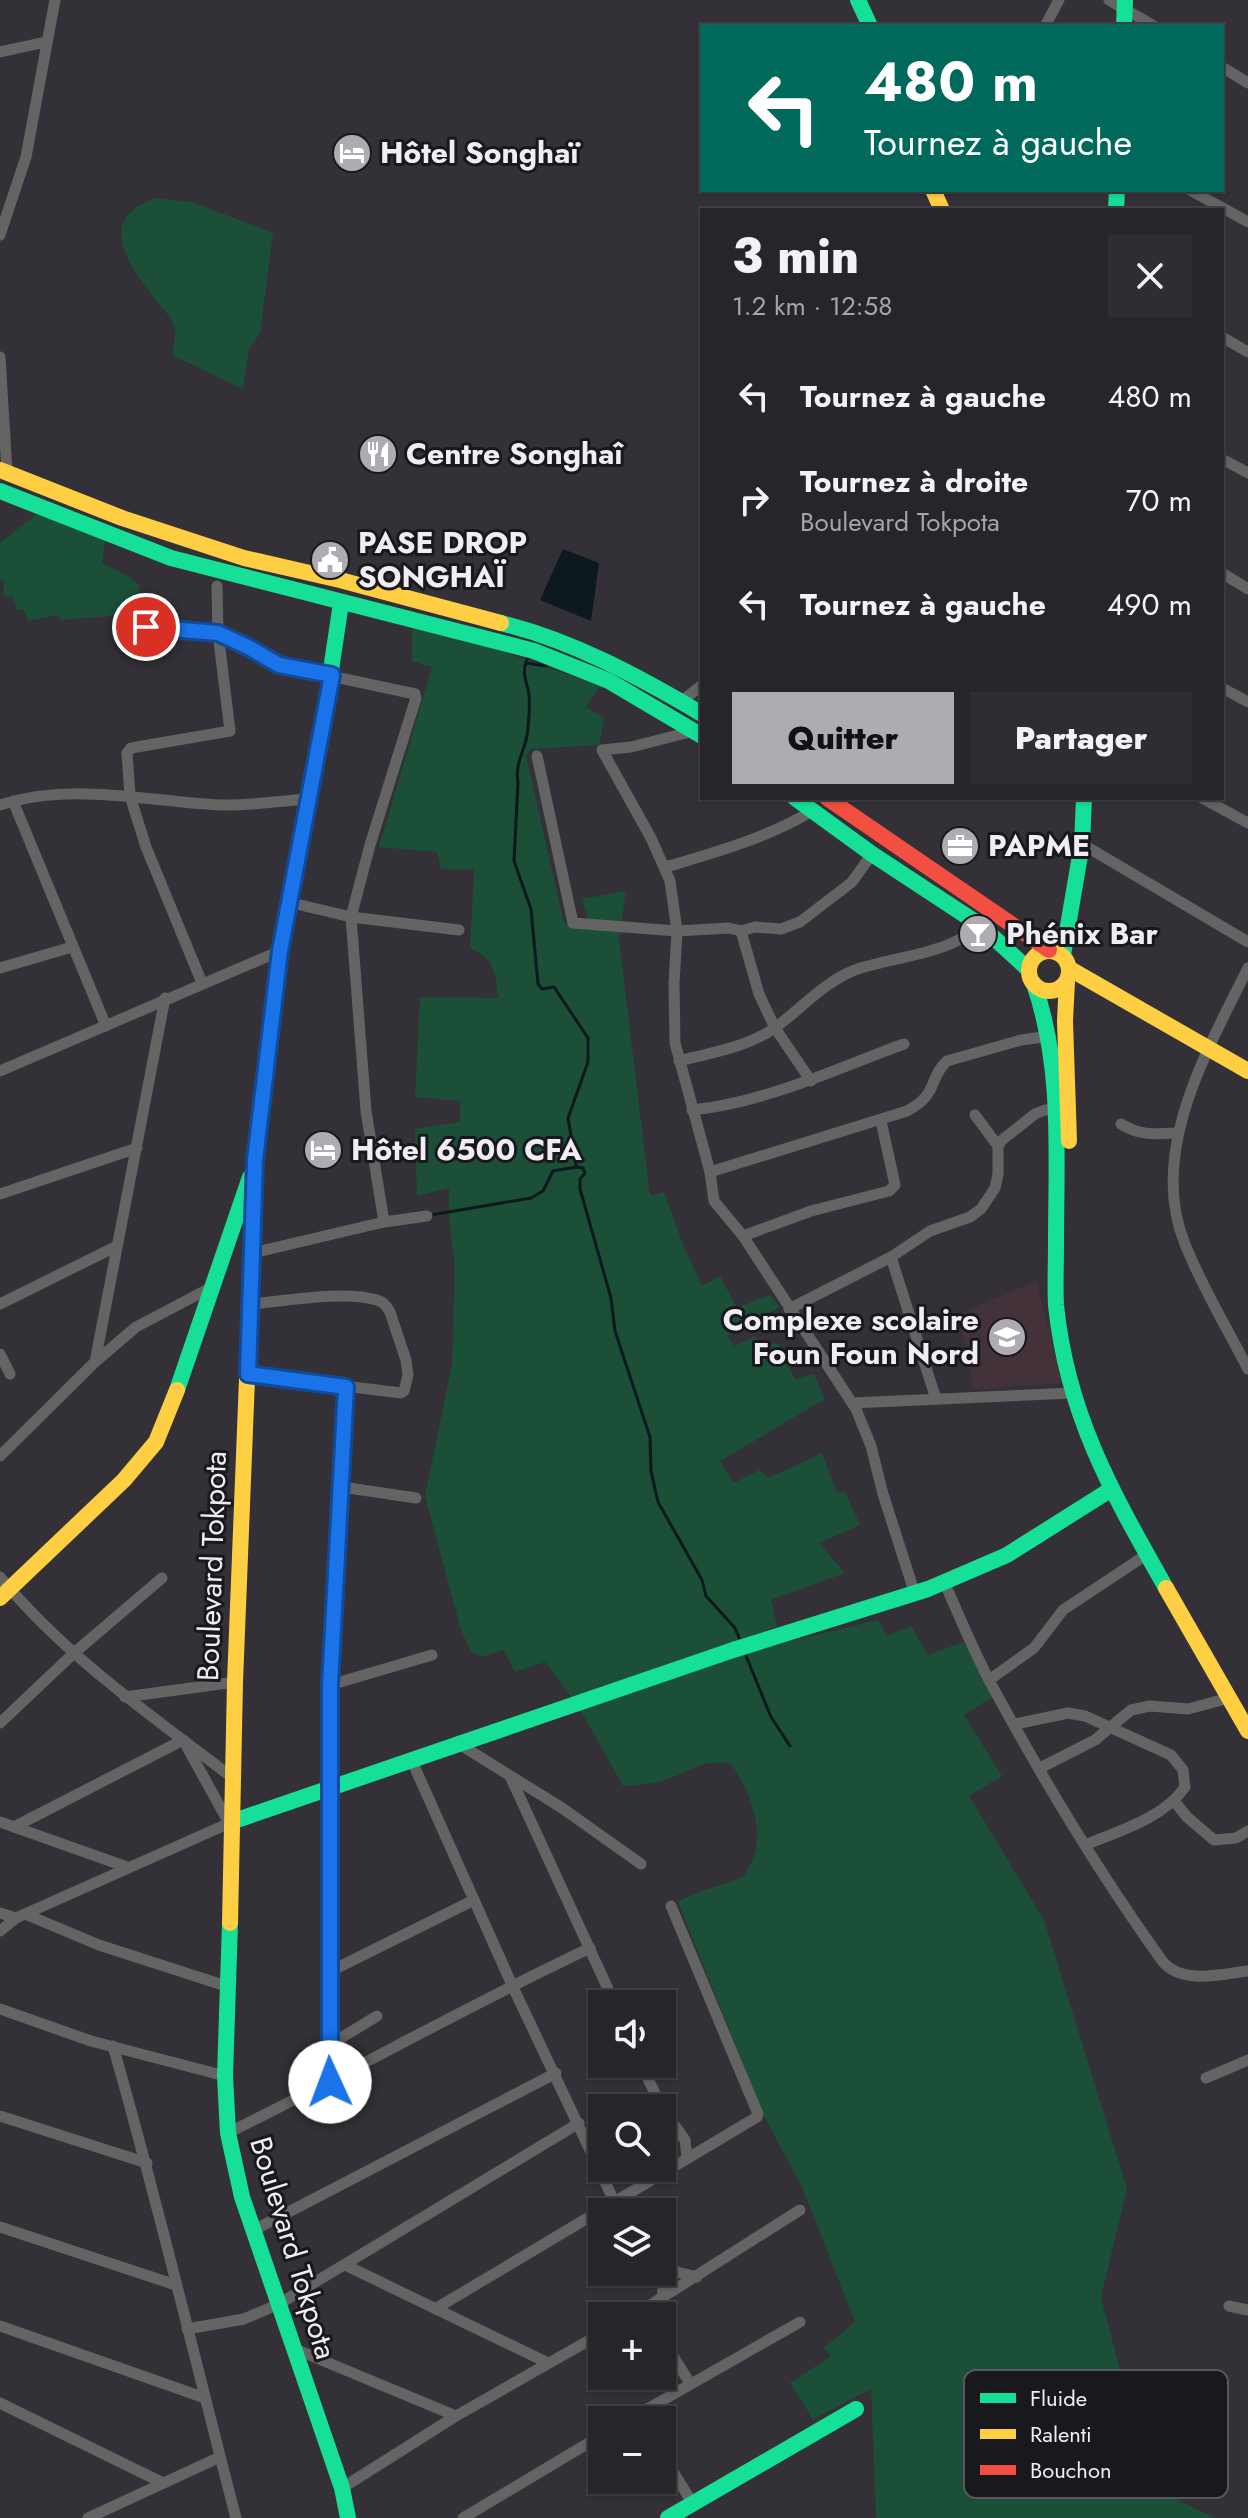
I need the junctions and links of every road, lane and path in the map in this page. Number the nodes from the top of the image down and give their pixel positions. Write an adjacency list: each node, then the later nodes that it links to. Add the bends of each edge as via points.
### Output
1 (55, 0): 9 (street)
2 (858, 0): 5 (main road)
3 (1059, 0): 6 (street)
4 (1120, 3): 7 (main road); 8 (street)
5 (869, 24)
6 (1046, 24)
7 (1124, 24)
8 (1151, 24)
9 (46, 42): 10 (street); 17 (street, via 26,157)
10 (0, 52)
11 (1224, 68): 12 (street)
12 (1248, 83)
13 (1194, 192): 14 (street)
14 (1223, 208)
15 (1224, 209): 16 (street)
16 (1248, 222)
17 (0, 235)
18 (1224, 338): 19 (street)
19 (1248, 352)
20 (0, 357): 22 (street)
21 (1224, 460): 23 (street)
22 (3, 471): 34 (main road, via 232,555 534,631 630,671)
23 (1248, 473)
24 (0, 491): 28 (main road, via 171,558)
25 (1224, 574): 27 (street)
26 (217, 586): 30 (street)
27 (1248, 589)
28 (341, 603): 31 (main road, Boulevard Tokpota); 37 (main road, via 534,651 609,681)
29 (122, 625): 30 (street)
30 (218, 633): 31 (street, via 279,665); 39 (street, via 230,731 131,748)
31 (332, 675): 40 (main road, Boulevard Tokpota); 53 (street, via 411,692 416,698)
32 (700, 687): 34 (street)
33 (1224, 689): 35 (street)
34 (682, 701): 36 (main road)
35 (1248, 702)
36 (700, 713)
37 (698, 734): 51 (street, via 602,750)
38 (537, 756): 56 (street, via 573,923)
39 (130, 796): 40 (street, via 219,805); 45 (street); 65 (street)
40 (307, 799): 52 (main road, Boulevard Tokpota)
41 (798, 800): 47 (main road)
42 (830, 800): 61 (main road)
43 (1084, 800): 49 (main road)
44 (1206, 800): 48 (street)
45 (13, 801): 46 (street); 59 (street)
46 (0, 805)
47 (812, 811): 50 (main road); 51 (street, via 745,842)
48 (1248, 823)
49 (1082, 844): 58 (street); 61 (main road)
50 (872, 854): 54 (main road); 57 (street, via 852,882 800,922 781,929)
51 (666, 867): 56 (street)
52 (288, 902): 53 (street); 60 (main road, Boulevard Tokpota)
53 (351, 917): 55 (street); 88 (street, via 366,1111)
54 (980, 925): 64 (main road); 68 (street, via 951,943 843,976)
55 (459, 930)
56 (677, 931): 57 (street); 72 (street, via 674,1013)
57 (741, 931): 68 (street, via 753,979)
58 (1248, 942)
59 (72, 947): 62 (street); 67 (street)
60 (280, 951): 65 (street); 84 (main road, Boulevard Tokpota)
61 (1062, 964): 64 (main road, via 1037,954); 64 (main road, via 1063,986 1051,991); 71 (main road); 122 (main road, via 1071,1108 1067,1281 1081,1385 1104,1451 1154,1548)
62 (0, 968)
63 (1248, 968): 71 (street)
64 (1031, 977): 69 (main road)
65 (202, 983): 66 (street)
66 (165, 998): 67 (street); 83 (street)
67 (106, 1026): 73 (street)
68 (775, 1028): 72 (street); 75 (street)
69 (1050, 1036): 77 (main road); 79 (street, via 947,1061 920,1104)
70 (904, 1044): 75 (street)
71 (1209, 1048): 74 (main road); 81 (street)
72 (679, 1061): 76 (street)
73 (0, 1071)
74 (1248, 1071)
75 (811, 1081): 76 (street)
76 (692, 1110): 85 (street)
77 (1056, 1110): 82 (street, via 1035,1114); 103 (main road, via 1056,1302)
78 (975, 1115): 82 (street)
79 (881, 1121): 85 (street); 89 (street, via 895,1185 889,1191)
80 (1121, 1124): 81 (street, via 1135,1133)
81 (1178, 1133): 99 (street, via 1173,1202 1184,1244)
82 (998, 1146): 92 (street, via 995,1188 981,1209 930,1231)
83 (137, 1148): 86 (street); 90 (street)
84 (255, 1160): 91 (main road, Boulevard Tokpota); 93 (main road)
85 (710, 1172): 89 (street, via 714,1201)
86 (0, 1194)
87 (427, 1216): 88 (street)
88 (384, 1222): 91 (street)
89 (743, 1236): 96 (street)
90 (117, 1246): 94 (street); 98 (street)
91 (252, 1253): 95 (main road, Boulevard Tokpota)
92 (891, 1257): 96 (street); 104 (street)
93 (212, 1287): 98 (street, via 136,1327); 113 (main road, via 156,1442 124,1480)
94 (0, 1304)
95 (251, 1304): 101 (main road, Boulevard Tokpota); 102 (street, via 333,1296 386,1304 406,1360 404,1391)
96 (789, 1309): 105 (street)
97 (0, 1354): 100 (street)
98 (95, 1362): 106 (street)
99 (1248, 1369)
100 (10, 1374)
101 (248, 1374): 102 (street); 118 (main road, Boulevard Tokpota)
102 (346, 1387): 107 (street)
103 (1073, 1393): 104 (street); 108 (main road)
104 (936, 1399): 105 (street)
105 (852, 1403): 114 (street, via 871,1446)
106 (0, 1456)
107 (342, 1487): 109 (street); 119 (street)
108 (1110, 1490): 110 (main road); 112 (main road, via 1036,1539)
109 (416, 1498)
110 (1146, 1555): 117 (street, via 1063,1610 1034,1648); 121 (main road)
111 (162, 1578): 115 (street)
112 (944, 1582): 114 (main road); 117 (street)
113 (3, 1588): 115 (street)
114 (915, 1594): 128 (main road)
115 (74, 1653): 120 (street); 123 (street)
116 (432, 1655): 119 (street)
117 (989, 1680): 124 (street)
118 (235, 1682): 120 (street); 132 (main road, Boulevard Tokpota)
119 (330, 1685): 133 (street)
120 (125, 1697): 127 (street)
121 (1229, 1698): 125 (street, via 1188,1709 1131,1710); 126 (main road)
122 (1248, 1708)
123 (0, 1723)
124 (1015, 1724): 125 (street, via 1068,1713); 130 (street)
125 (1110, 1728): 130 (street); 134 (street, via 1177,1761 1186,1779)
126 (1248, 1731)
127 (183, 1740): 132 (street); 136 (street); 137 (street)
128 (456, 1742): 129 (main road); 131 (street)
129 (411, 1759): 133 (main road); 142 (street)
130 (1040, 1768): 139 (street)
131 (510, 1776): 140 (street); 147 (street)
132 (233, 1778): 136 (main road, Boulevard Tokpota)
133 (330, 1786): 136 (main road); 148 (street)
134 (1175, 1802): 138 (street, via 1214,1840); 139 (street)
135 (0, 1822): 137 (street)
136 (232, 1822): 141 (street); 151 (main road, Boulevard Tokpota)
137 (14, 1827): 141 (street)
138 (1248, 1831)
139 (1085, 1845): 149 (street, via 1171,1971 1182,1976)
140 (641, 1864)
141 (127, 1867): 145 (street)
142 (474, 1900): 148 (street); 150 (street)
143 (671, 1906): 166 (street, via 758,2114)
144 (0, 1913): 145 (street)
145 (20, 1916): 146 (street); 151 (street)
146 (0, 1931)
147 (590, 1948): 150 (street); 152 (street)
148 (331, 1971): 156 (street)
149 (1248, 1971)
150 (512, 1985): 158 (street); 161 (street)
151 (226, 1986): 159 (main road, Boulevard Tokpota)
152 (609, 1990)
153 (0, 2009): 155 (street)
154 (377, 2016): 156 (street)
155 (113, 2046): 159 (street); 167 (street)
156 (328, 2046): 161 (street)
157 (1248, 2060): 160 (street)
158 (556, 2073): 163 (street); 175 (street)
159 (225, 2076): 165 (main road, Boulevard Tokpota)
160 (1206, 2078)
161 (330, 2082): 165 (street)
162 (0, 2116): 167 (street)
163 (579, 2123): 170 (street); 176 (street)
164 (676, 2128): 166 (street, via 685,2140)
165 (228, 2133): 175 (main road, Boulevard Tokpota)
166 (687, 2158): 168 (street)
167 (147, 2163): 179 (street)
168 (676, 2164)
169 (645, 2182): 171 (street)
170 (616, 2198)
171 (622, 2198)
172 (800, 2210): 178 (street)
173 (588, 2219): 185 (street)
174 (0, 2227): 179 (street)
175 (252, 2231): 183 (main road, Boulevard Tokpota)
176 (345, 2265): 183 (street); 185 (street)
177 (676, 2271): 178 (street)
178 (697, 2277): 181 (street)
179 (176, 2285): 189 (street)
180 (663, 2286): 181 (street)
181 (662, 2299): 182 (street)
182 (658, 2302)
183 (279, 2304): 189 (street, via 244,2319); 191 (main road, Boulevard Tokpota)
184 (1229, 2306): 186 (street)
185 (435, 2309): 193 (street)
186 (1248, 2310)
187 (800, 2322): 194 (street)
188 (0, 2326): 195 (street)
189 (187, 2329): 195 (street)
190 (588, 2341): 193 (street)
191 (295, 2349): 199 (street); 204 (main road, Boulevard Tokpota)
192 (676, 2361): 194 (street)
193 (548, 2363): 199 (street)
194 (690, 2383): 197 (street)
195 (205, 2398): 201 (street)
196 (0, 2403): 203 (street)
197 (654, 2406)
198 (856, 2409): 205 (main road)
199 (456, 2416): 204 (street)
200 (588, 2443): 209 (street)
201 (220, 2457): 203 (street); 207 (street)
202 (676, 2477): 205 (street)
203 (163, 2483): 206 (street)
204 (342, 2488): 208 (main road, Boulevard Tokpota)
205 (693, 2504): 210 (main road)
206 (88, 2518)
207 (236, 2518)
208 (348, 2518)
209 (463, 2518)
210 (668, 2518)

